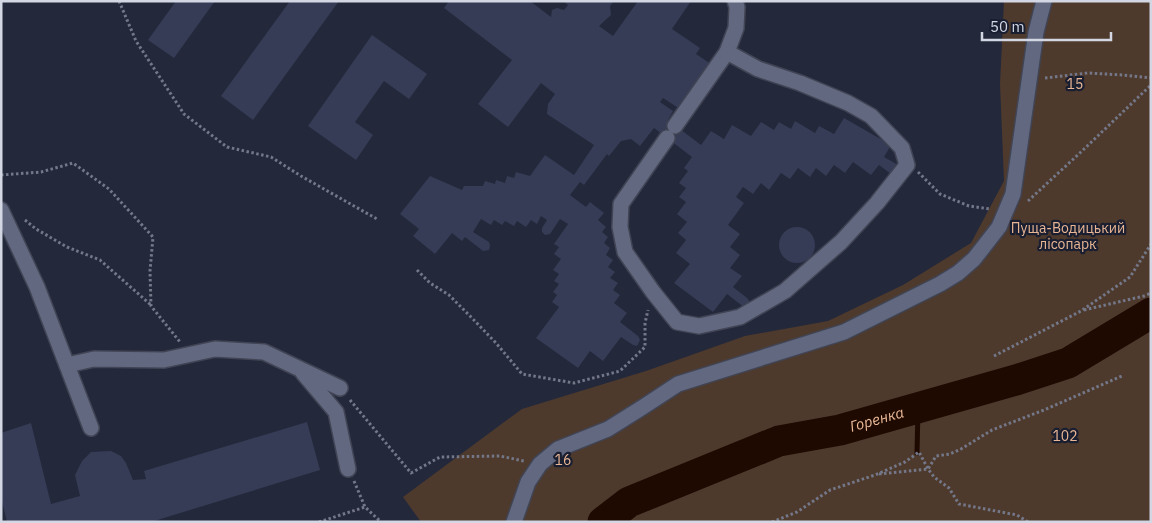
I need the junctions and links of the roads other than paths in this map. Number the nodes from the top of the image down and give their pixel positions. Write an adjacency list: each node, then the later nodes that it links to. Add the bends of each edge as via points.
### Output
1 (736, 1): 3 (lane, via 736,28)
2 (1044, 1): 10 (lane, via 1036,32 1013,194 999,227 974,259 931,289 844,332 678,384 608,429 558,449 540,464 528,482)
3 (727, 52): 3 (lane, via 758,69 800,83 871,116 902,148 907,165 841,242 785,291 740,317 699,326 677,322 625,252 620,227 621,204)
4 (1, 210): 5 (lane, via 37,287)
5 (67, 365): 6 (lane, via 94,359 164,360 215,349 264,352); 8 (lane)
6 (299, 368): 7 (lane); 9 (lane, via 336,412)
7 (340, 388)
8 (92, 428)
9 (348, 469)
10 (514, 522)

